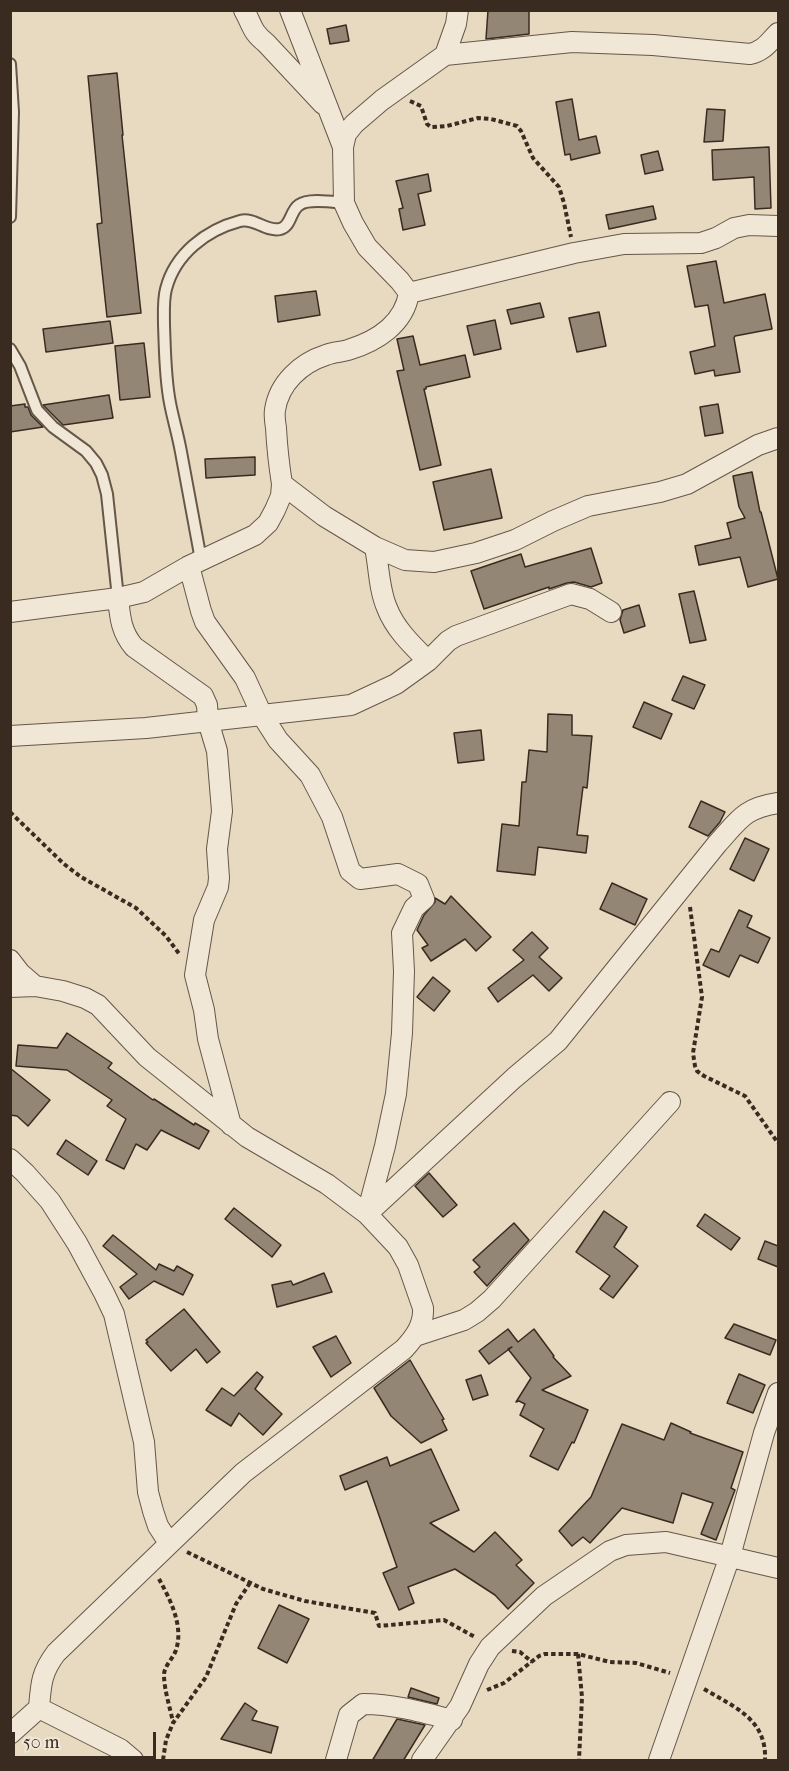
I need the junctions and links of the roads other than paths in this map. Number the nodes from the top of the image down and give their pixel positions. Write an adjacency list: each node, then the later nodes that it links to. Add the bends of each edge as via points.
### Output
1 (244, 10): 7 (street, via 256,35)
2 (290, 10): 7 (street)
3 (458, 10): 5 (street)
4 (778, 33): 5 (street, via 764,49 750,54 572,42)
5 (445, 56): 8 (street, via 354,124)
6 (10, 63): 10 (lane)
7 (328, 111): 8 (street)
8 (343, 147): 9 (street)
9 (344, 203): 12 (street, via 367,247); 17 (lane, via 298,205 282,229 242,220 216,231 187,250 166,289 164,340 170,400 181,451)
10 (10, 217)
11 (778, 226): 12 (street, via 734,228 701,243 624,244)
12 (408, 292): 15 (street, via 402,315 394,324 364,344 312,361 281,390 274,411)
13 (10, 349): 18 (lane, via 37,410 86,452 102,475)
14 (778, 438): 16 (street, via 687,484 588,506 515,540 476,553 434,562 405,560)
15 (282, 484): 16 (street); 17 (street, via 281,496 268,523 255,535)
16 (375, 547): 21 (street, via 382,594 393,622)
17 (195, 563): 18 (street, via 144,592); 22 (street, via 205,622 245,678)
18 (118, 598): 19 (street); 23 (street, via 127,639 203,696)
19 (10, 612)
20 (611, 612): 21 (street, via 590,598 571,594 456,636)
21 (428, 661): 22 (street, via 396,684 351,705)
22 (262, 714): 23 (street); 32 (street, via 282,745 310,775 332,817 350,871 360,879 389,874 404,876 418,884 424,899 402,933 404,971 396,1094)
23 (208, 721): 24 (street); 30 (street, via 219,768 219,878 204,920 195,975)
24 (10, 735)
25 (778, 802): 32 (street, via 745,813 558,1041)
26 (10, 960): 27 (street)
27 (35, 986): 28 (street); 30 (street, via 98,1005 147,1057)
28 (10, 987)
29 (670, 1102): 33 (street, via 492,1299 464,1320)
30 (231, 1125): 32 (street, via 327,1184)
31 (10, 1159): 35 (street, via 50,1201 114,1314 144,1442 148,1492 158,1526)
32 (367, 1214): 33 (street, via 398,1247 408,1265 423,1308)
33 (415, 1336): 35 (street, via 404,1349 243,1473)
34 (778, 1394): 36 (street)
35 (169, 1543): 38 (street, via 56,1653 46,1666)
36 (730, 1557): 37 (street); 39 (street, via 666,1542 626,1545 610,1551 544,1596 490,1647); 44 (street)
37 (778, 1568)
38 (39, 1708): 40 (street); 41 (street, via 120,1749)
39 (452, 1720): 42 (street, via 397,1706 363,1704 350,1715); 43 (street)
40 (10, 1734)
41 (133, 1761)
42 (336, 1761)
43 (422, 1761)
44 (659, 1761)

